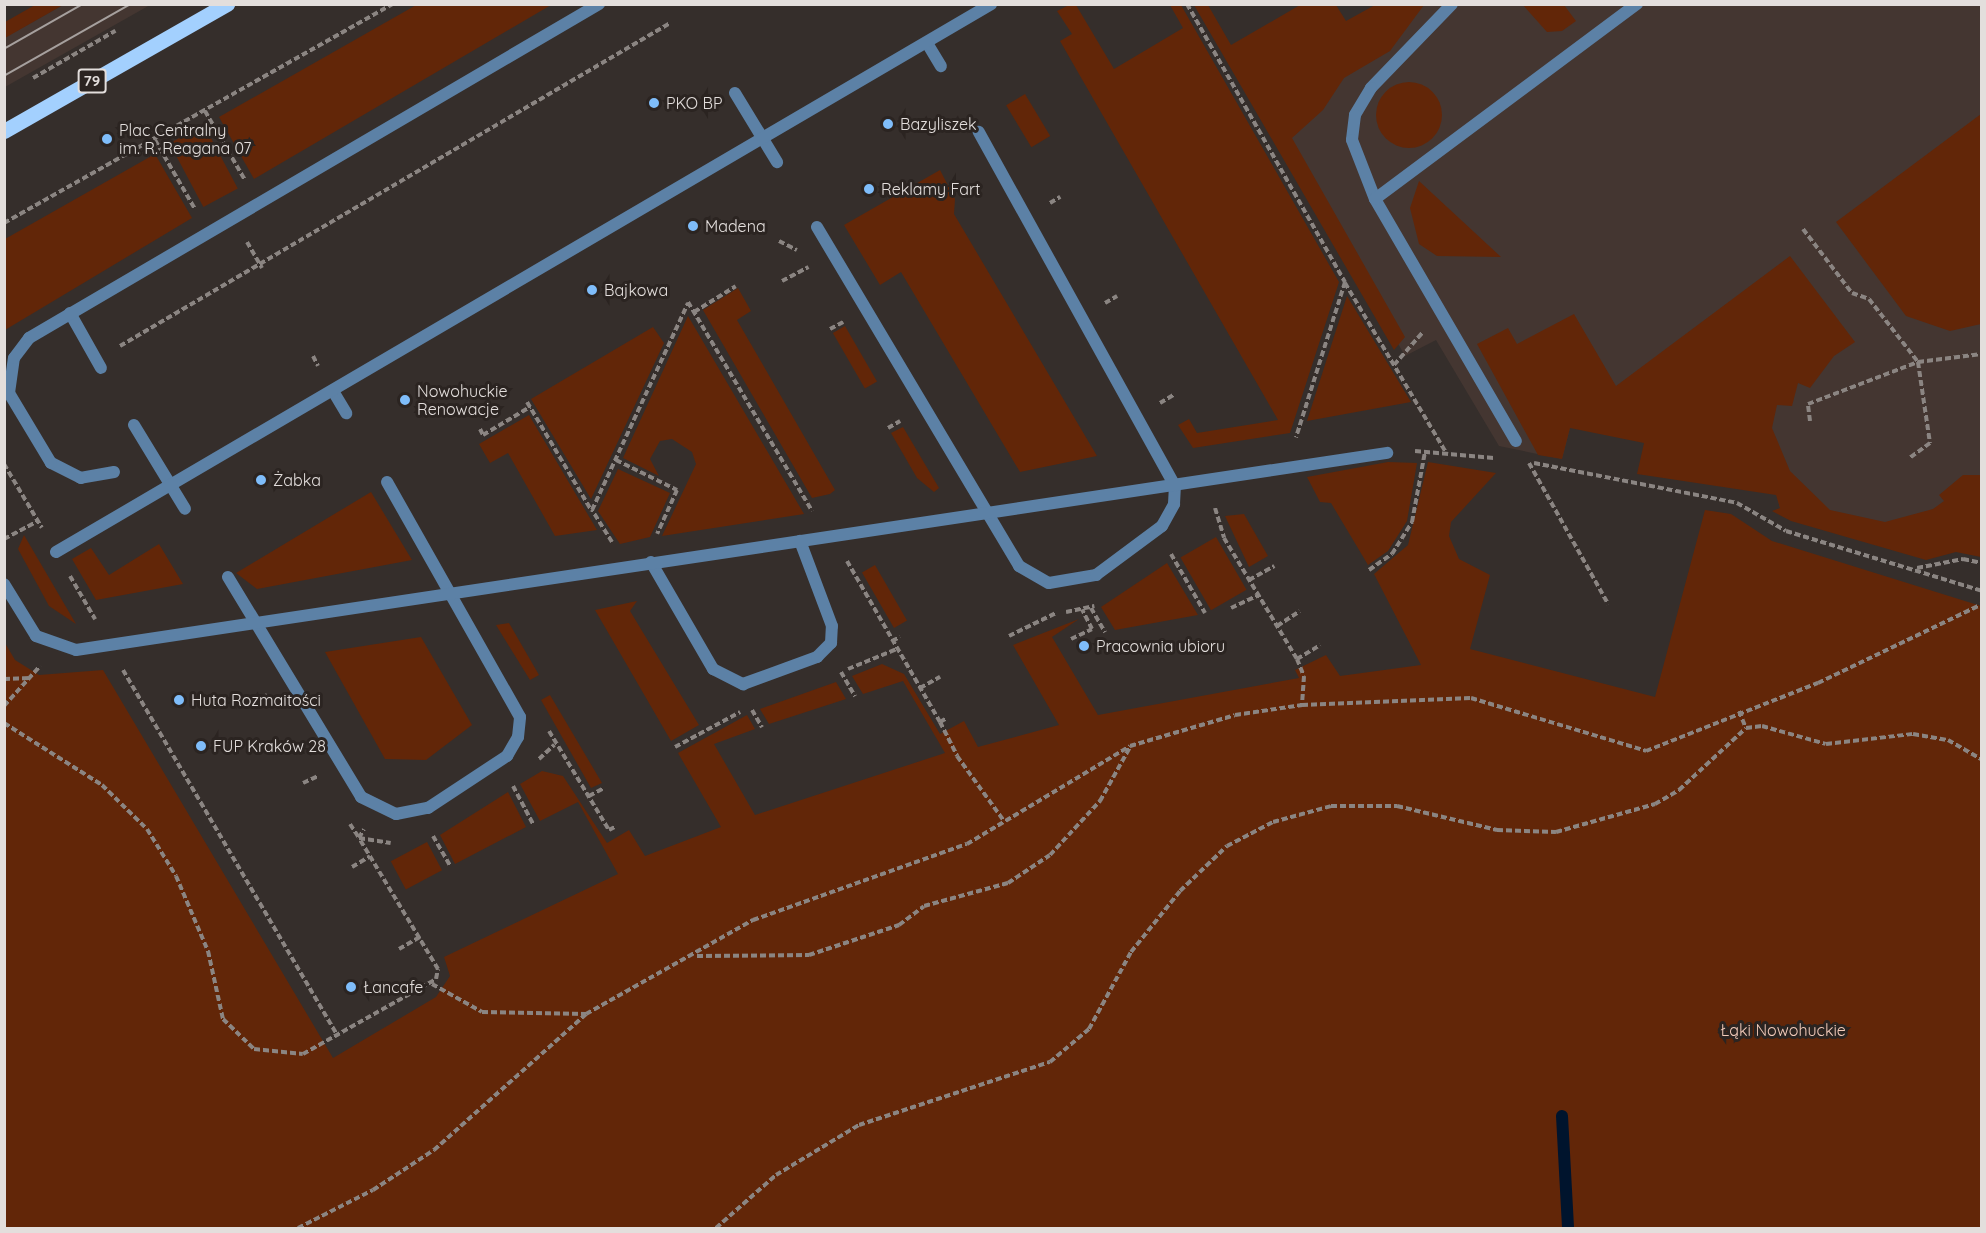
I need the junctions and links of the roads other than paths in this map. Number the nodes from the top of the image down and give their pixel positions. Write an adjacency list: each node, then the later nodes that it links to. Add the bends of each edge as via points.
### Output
1 (226, 4): 9 (main road, 79)
2 (599, 4): 15 (street)
3 (991, 4): 6 (street)
4 (1452, 4): 13 (street, via 1379,78 1355,116 1353,146)
5 (1637, 4): 13 (street)
6 (927, 42): 7 (street); 11 (street)
7 (941, 66)
8 (735, 93): 11 (street)
9 (4, 131)
10 (979, 132): 25 (street)
11 (764, 138): 12 (street); 17 (street)
12 (777, 162)
13 (1375, 199): 20 (street)
14 (817, 227): 27 (street)
15 (70, 313): 16 (street); 22 (street, via 18,351 9,393 57,468 81,478)
16 (101, 368)
17 (333, 391): 18 (street); 24 (street)
18 (346, 413)
19 (134, 425): 24 (street)
20 (1516, 441)
21 (1387, 453): 25 (street)
22 (114, 472)
23 (387, 482): 33 (street)
24 (170, 484): 26 (street); 29 (street)
25 (1175, 486): 27 (street); 27 (street, via 1172,513 1156,532 1095,575 1067,584 1042,581 1019,566)
26 (185, 509)
27 (987, 512): 28 (street)
28 (800, 541): 30 (street); 30 (street, via 832,626 831,643 817,657 742,684 713,669)
29 (56, 552)
30 (651, 562): 33 (street)
31 (228, 578): 34 (street)
32 (4, 584): 34 (street, via 30,630 56,647 109,645)
33 (452, 594): 34 (street); 34 (street, via 517,709 518,737 498,764 428,808 406,815 378,808 355,789)
34 (255, 622)

